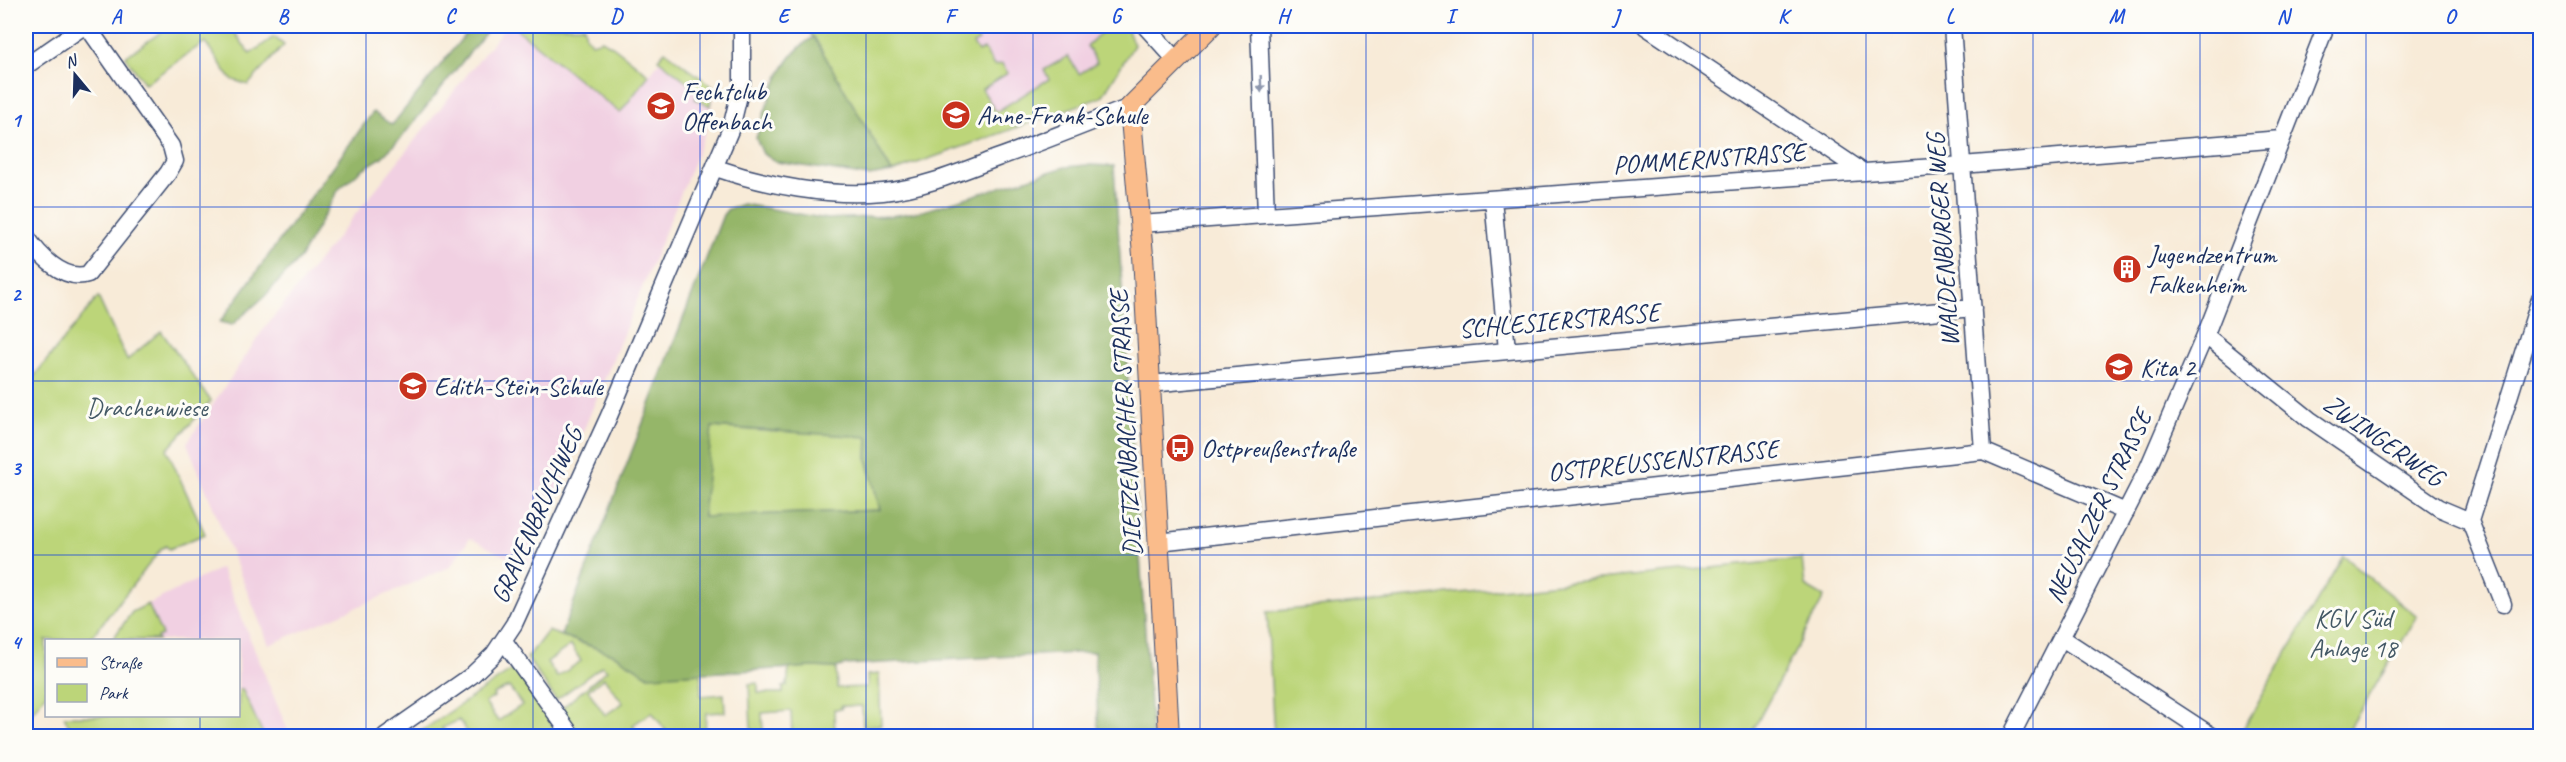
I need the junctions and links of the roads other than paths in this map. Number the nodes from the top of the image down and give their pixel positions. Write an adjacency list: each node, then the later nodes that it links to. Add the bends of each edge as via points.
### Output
1 (86, 26): 10 (street); 19 (street, via 171,146 175,161 88,274 71,275 51,263)
2 (742, 26): 14 (street, GRAVENBRUCHWEG, via 742,83)
3 (1145, 26): 9 (street)
4 (1211, 26): 9 (main road)
5 (1259, 26): 17 (street, one-way to 17)
6 (1645, 26): 15 (street)
7 (1952, 26): 13 (street, WALDENBURGER WEG)
8 (2326, 26): 12 (street, NEUSALZER STRASSE)
9 (1176, 61): 11 (main road)
10 (26, 66)
11 (1130, 107): 14 (street, via 956,174 890,191 817,190 750,179); 18 (main road, DIETZENBACHER STRASSE)
12 (2281, 139): 13 (street, POMMERNSTRASSE); 22 (street, NEUSALZER STRASSE)
13 (1962, 165): 15 (street, POMMERNSTRASSE); 21 (street, WALDENBURGER WEG)
14 (716, 168): 31 (street, GRAVENBRUCHWEG, via 525,604)
15 (1863, 172): 16 (street, POMMERNSTRASSE)
16 (1493, 199): 17 (street, POMMERNSTRASSE); 23 (street)
17 (1266, 215): 18 (street, POMMERNSTRASSE)
18 (1140, 224): 24 (main road, DIETZENBACHER STRASSE)
19 (26, 236)
20 (2541, 299): 27 (street)
21 (1973, 308): 23 (street, SCHLESIERSTRASSE); 25 (street, WALDENBURGER WEG)
22 (2205, 335): 26 (street, NEUSALZER STRASSE); 27 (street, ZWINGERWEG, via 2309,419 2439,508)
23 (1507, 350): 24 (street, SCHLESIERSTRASSE)
24 (1150, 384): 28 (main road, DIETZENBACHER STRASSE)
25 (1983, 451): 26 (street, OSTPREUSSENSTRASSE); 28 (street, OSTPREUSSENSTRASSE)
26 (2126, 512): 30 (street, NEUSALZER STRASSE)
27 (2469, 520): 29 (street)
28 (1158, 542): 34 (main road, DIETZENBACHER STRASSE)
29 (2503, 604)
30 (2062, 639): 35 (street, NEUSALZER STRASSE); 36 (street)
31 (504, 641): 32 (street, GRAVENBRUCHWEG, via 471,676); 33 (street)
32 (385, 736)
33 (572, 736)
34 (1169, 736)
35 (2011, 736)
36 (2212, 736)

